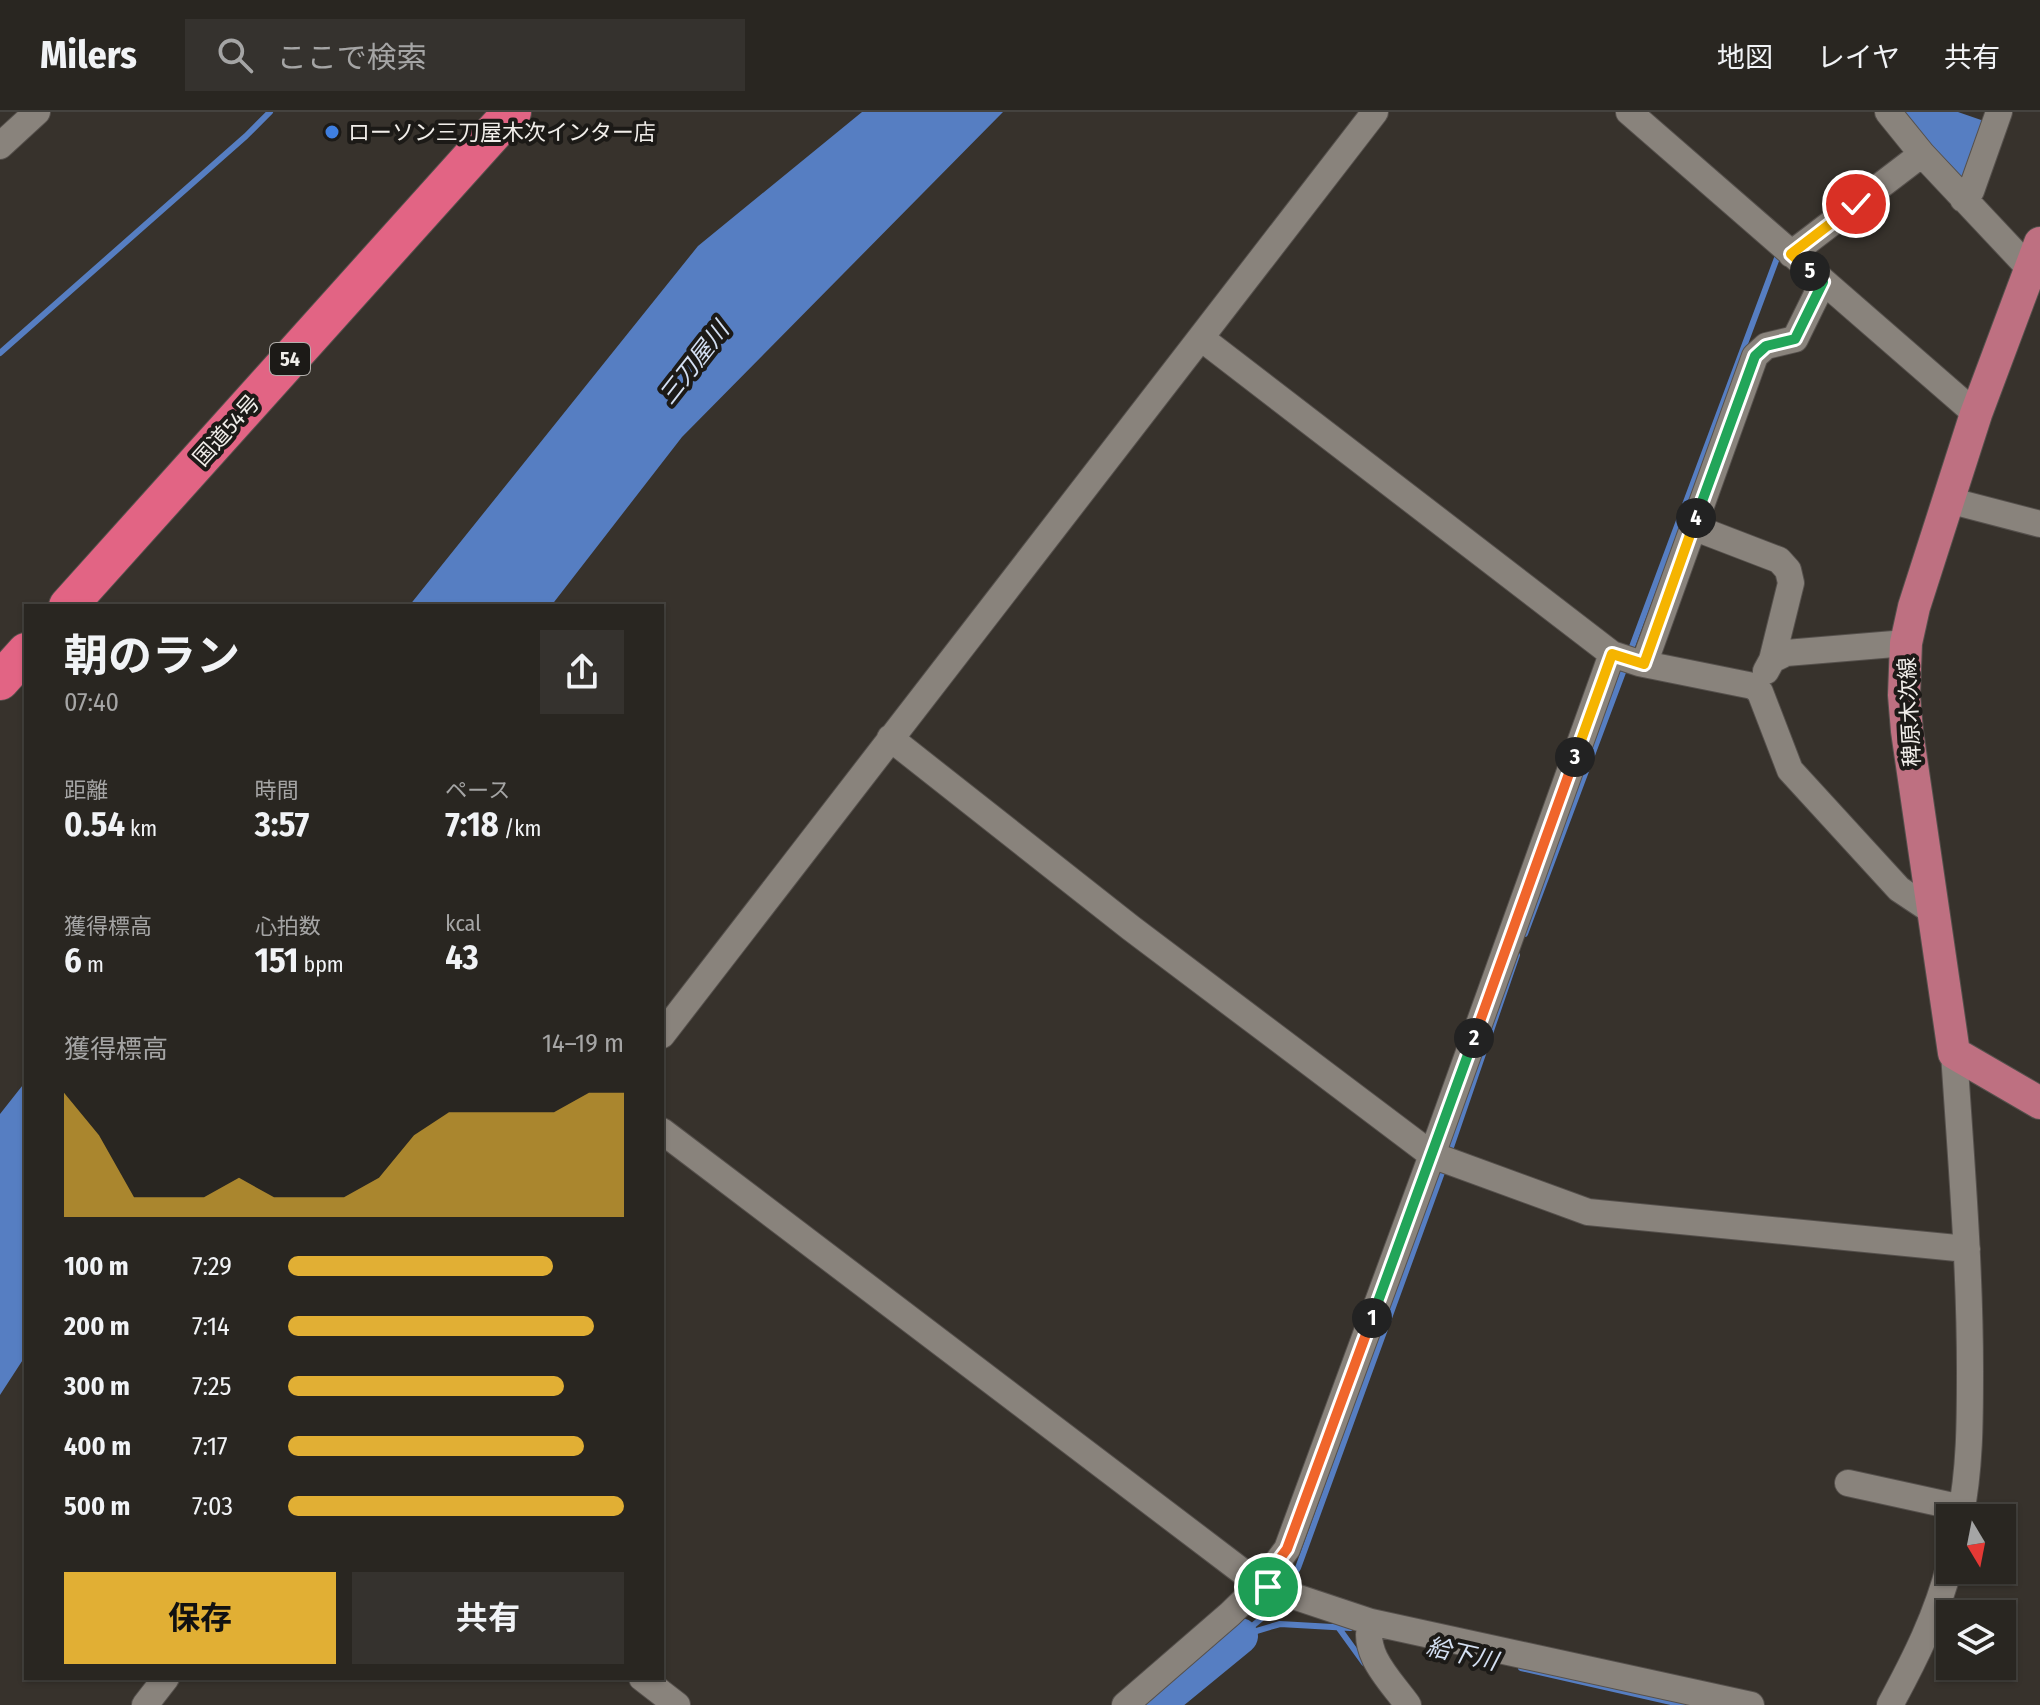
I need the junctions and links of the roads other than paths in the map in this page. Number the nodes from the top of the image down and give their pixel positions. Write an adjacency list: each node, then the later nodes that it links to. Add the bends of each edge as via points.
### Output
1 (37, 112): 7 (street)
2 (1375, 112): 13 (street)
3 (1629, 112): 10 (street)
4 (1888, 112): 8 (street)
5 (1999, 112): 9 (street, via 1971,191)
6 (511, 113): 18 (highway, 国道54号 / 54)
7 (0, 146)
8 (1922, 154): 9 (street); 10 (street)
9 (1963, 199): 11 (street)
10 (1791, 254): 12 (street)
11 (2035, 256): 14 (main road, 稗原木次線)
12 (1823, 282): 14 (street); 17 (street, via 1795,339 1766,346 1755,356)
13 (1201, 338): 21 (street); 25 (street)
14 (1976, 414): 15 (main road, 稗原木次線)
15 (1948, 500): 16 (street); 19 (main road, 稗原木次線)
16 (2040, 524)
17 (1693, 527): 21 (street); 22 (street, via 1779,560 1788,570 1791,583)
18 (70, 604)
19 (1906, 643): 22 (street, via 1786,653); 26 (main road, 稗原木次線, via 1907,731)
20 (24, 654): 23 (highway)
21 (1629, 659): 24 (street); 31 (street)
22 (1772, 660): 24 (street)
23 (0, 681)
24 (1757, 690): 26 (street, via 1790,770 1899,889)
25 (890, 738): 27 (street); 31 (street, via 1155,947)
26 (1932, 911): 28 (main road, 稗原木次線)
27 (664, 1032)
28 (1954, 1053): 29 (main road); 32 (street)
29 (2040, 1103)
30 (664, 1133): 37 (street)
31 (1442, 1159): 32 (street, via 1588,1212); 37 (street, via 1287,1549)
32 (1967, 1249): 34 (street, via 1970,1413)
33 (1848, 1483): 35 (street)
34 (1962, 1504)
35 (1936, 1506)
36 (1944, 1584): 46 (street, via 1927,1635)
37 (1265, 1586): 38 (street); 43 (street)
38 (1370, 1630): 44 (street, via 1374,1658); 45 (street)
39 (164, 1680): 41 (street)
40 (645, 1680): 42 (street)
41 (145, 1705)
42 (677, 1705)
43 (1125, 1705)
44 (1408, 1705)
45 (1751, 1705)
46 (1890, 1705)

